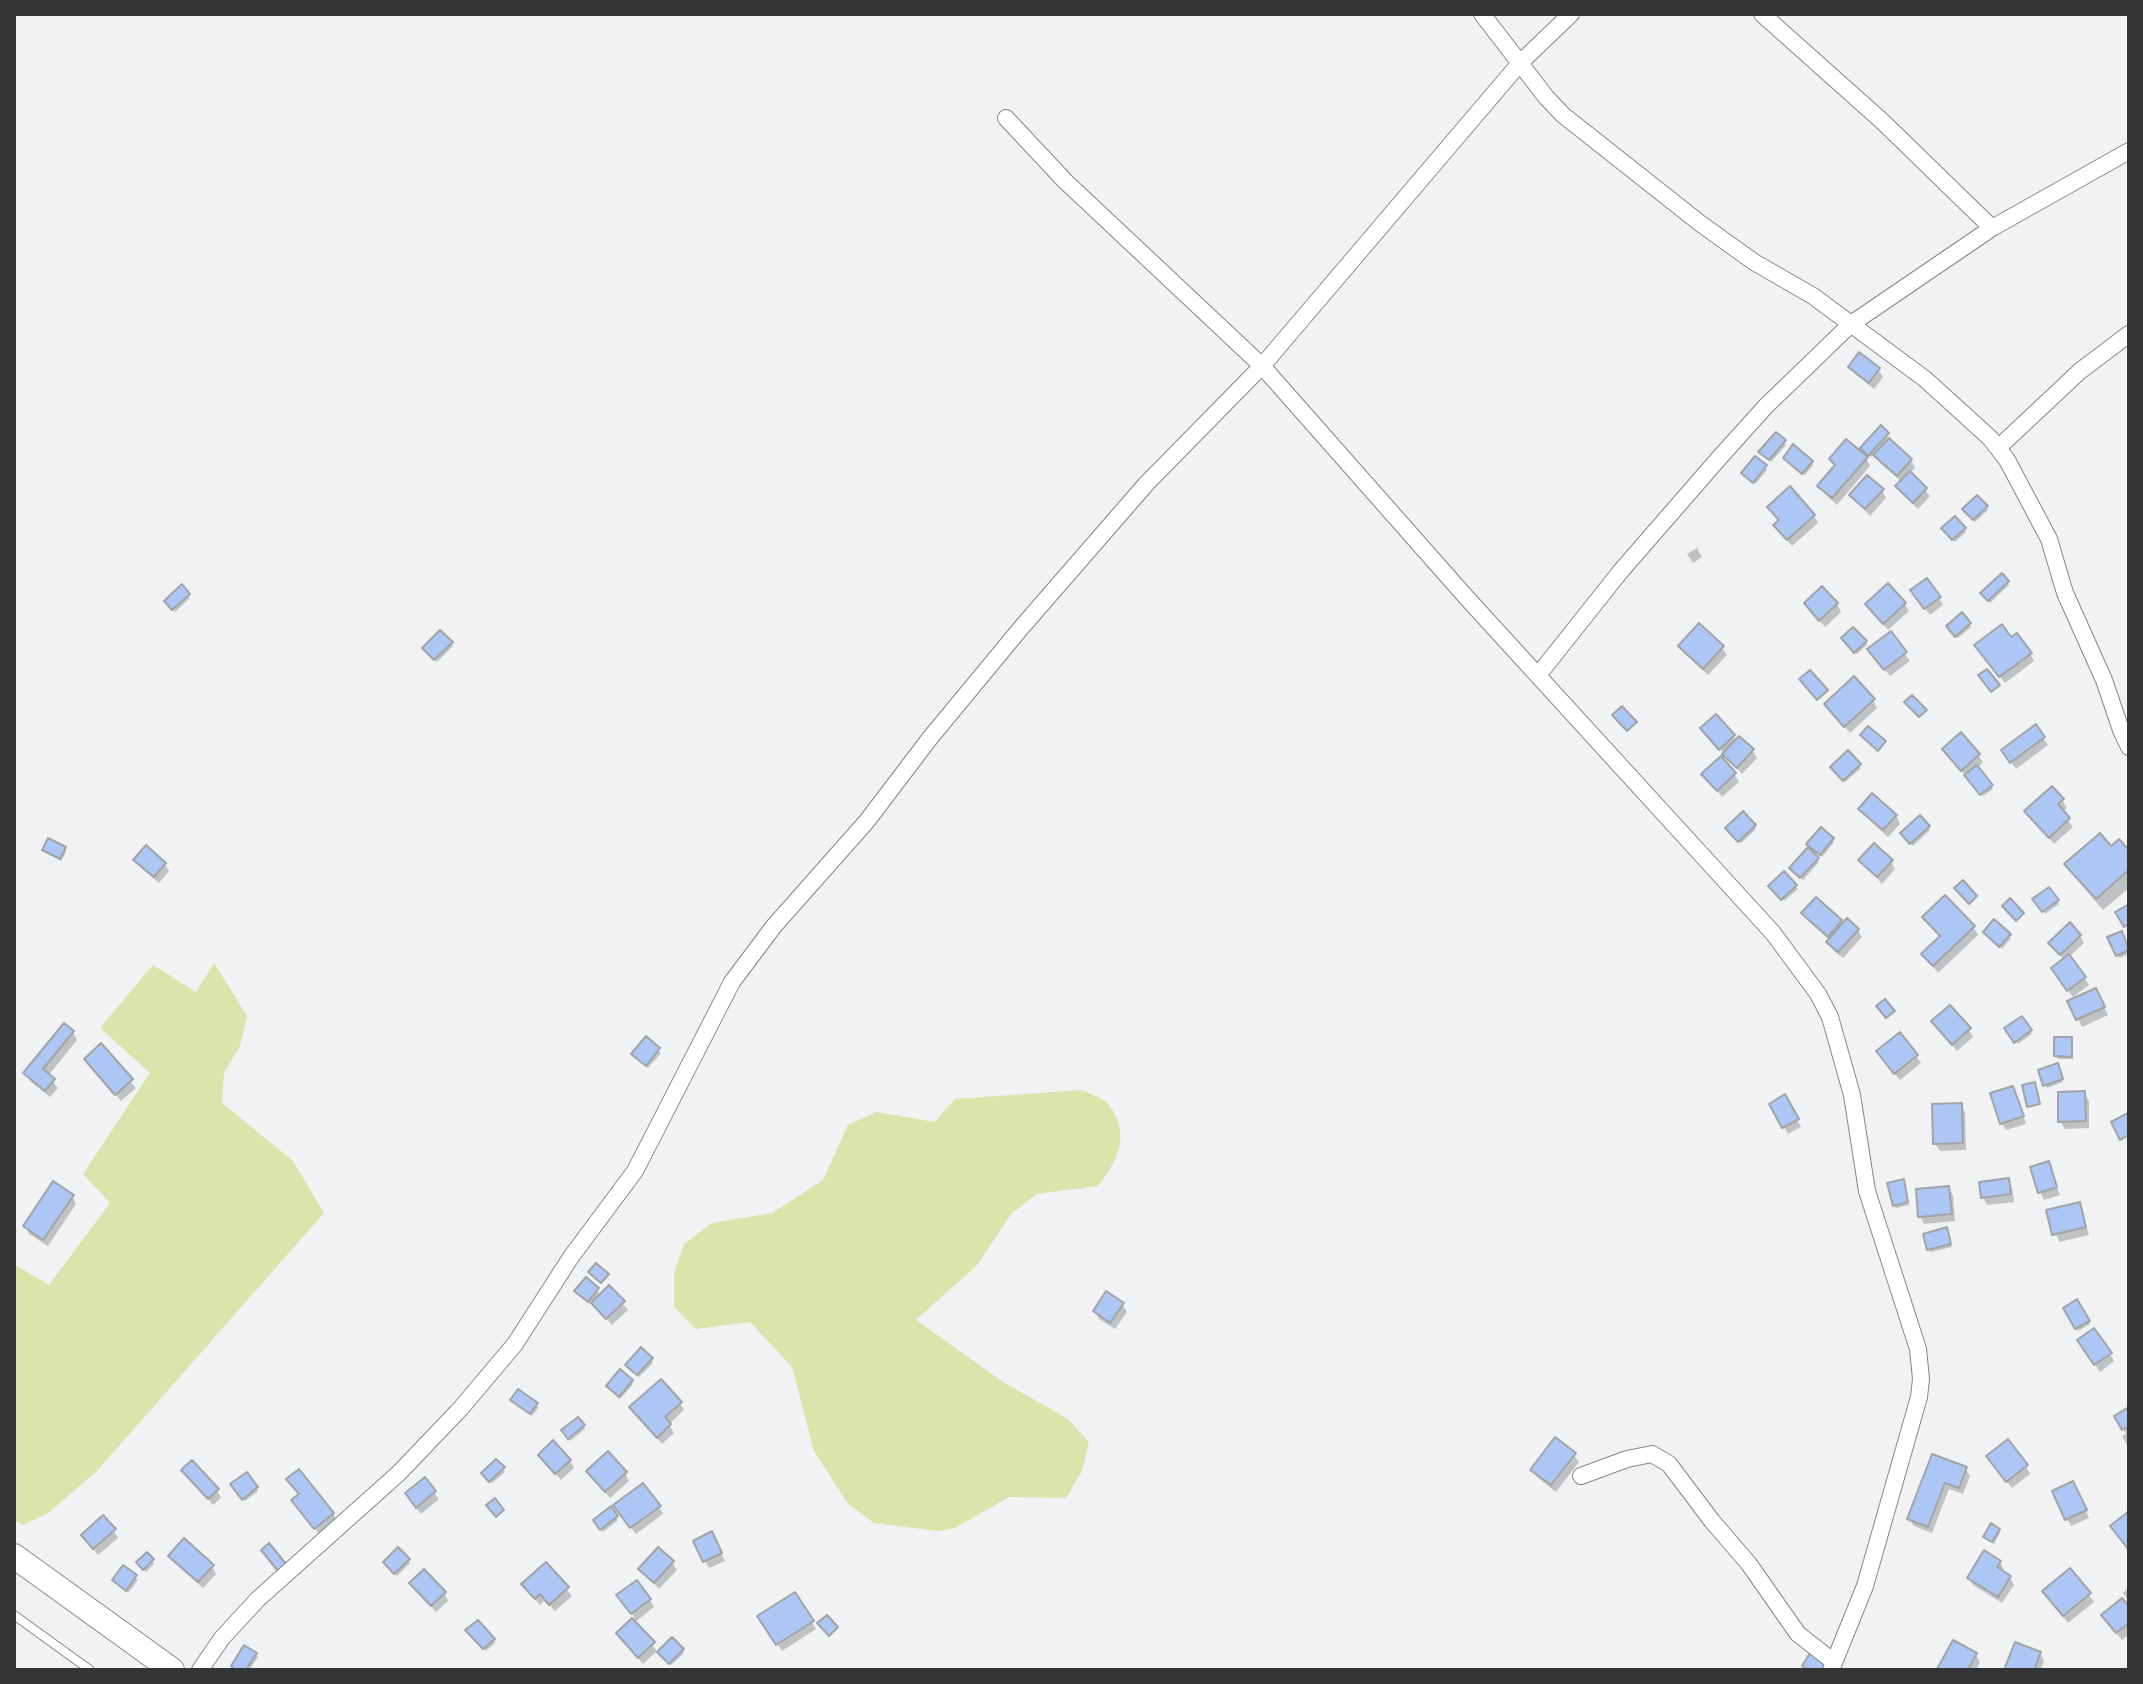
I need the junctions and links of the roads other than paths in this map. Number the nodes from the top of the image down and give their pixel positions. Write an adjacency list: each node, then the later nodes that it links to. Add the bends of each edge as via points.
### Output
1 (1482, 14): 4 (street)
2 (1571, 14): 4 (street)
3 (1762, 14): 7 (street)
4 (1520, 63): 8 (street, via 1563,115 1701,224); 10 (street)
5 (1006, 118): 10 (street, via 1065,181)
6 (2129, 151): 7 (street)
7 (1992, 228): 8 (street)
8 (1851, 324): 11 (street, via 1925,379); 12 (street, via 1710,467)
9 (2129, 334): 11 (street, via 2080,371)
10 (1262, 366): 12 (street); 20 (street, via 1108,527 774,926 732,982 635,1171 515,1344 399,1473 258,1599)
11 (1998, 448): 13 (street, via 2049,539 2065,593)
12 (1539, 674): 17 (street, via 1773,933 1830,1017 1855,1110 1867,1191 1915,1337 1921,1379 1865,1586)
13 (2129, 747)
14 (1581, 1476): 17 (street, via 1652,1454 1669,1464 1798,1634)
15 (14, 1556): 19 (street)
16 (14, 1615): 18 (lane)
17 (1832, 1666)
18 (90, 1670)
19 (172, 1670)
20 (200, 1670)

